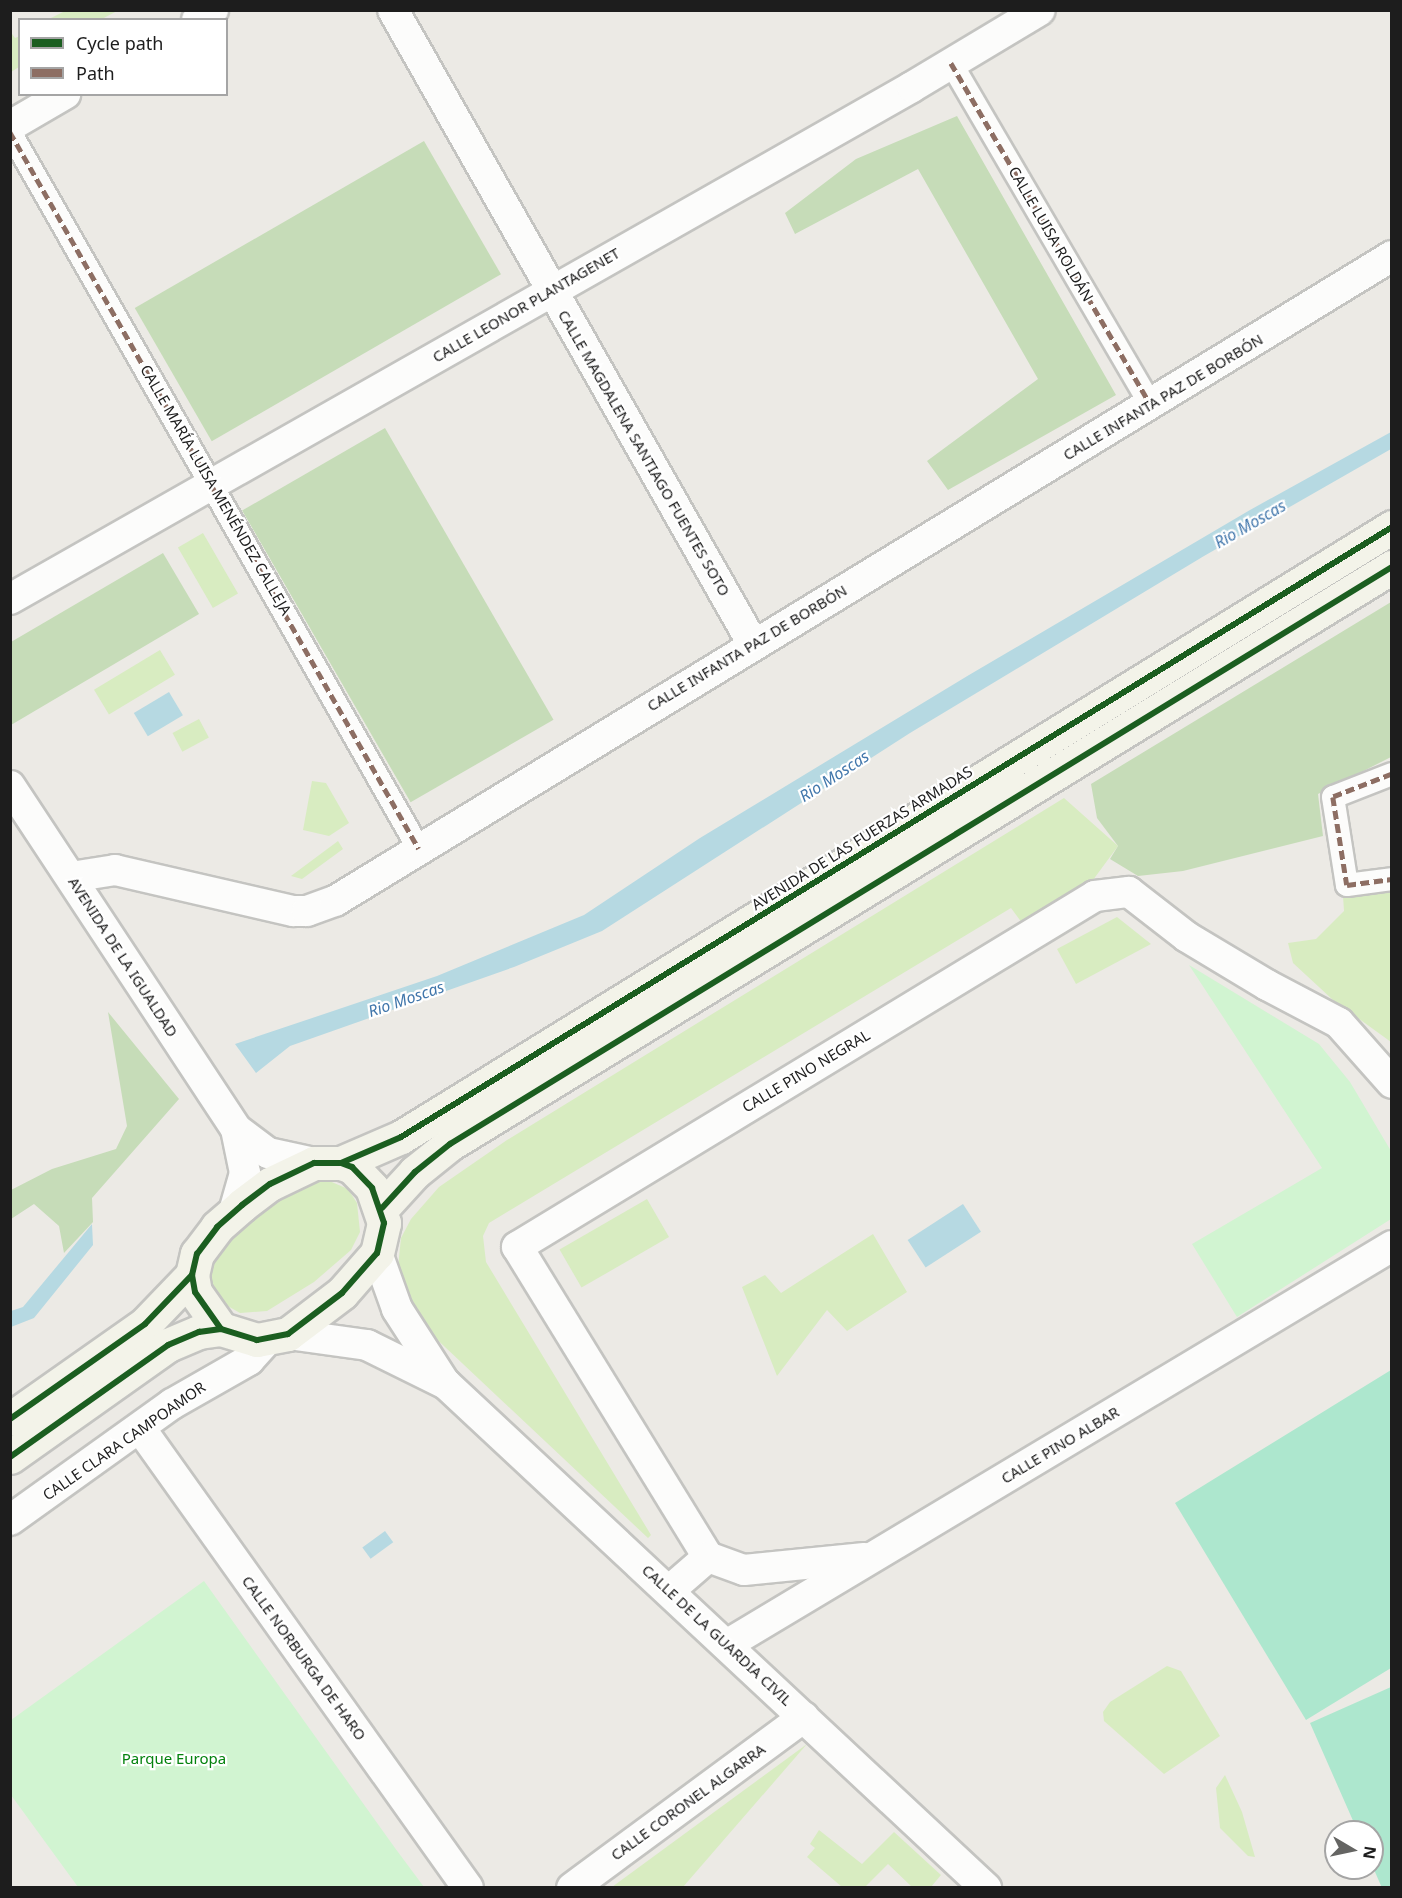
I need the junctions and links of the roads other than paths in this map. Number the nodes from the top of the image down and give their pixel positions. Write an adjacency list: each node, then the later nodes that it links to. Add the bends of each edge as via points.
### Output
1 (213, 10): 4 (street)
2 (393, 10): 10 (street, CALLE MAGDALENA SANTIAGO FUENTES SOTO)
3 (1040, 10): 5 (street, CALLE LEONOR PLANTAGENET)
4 (200, 18)
5 (951, 63): 10 (street, CALLE LEONOR PLANTAGENET); 11 (street, CALLE LUISA ROLDÁN)
6 (62, 96): 7 (street)
7 (10, 126)
8 (10, 132): 12 (street, CALLE MARÍA LUISA MENÉNDEZ CALLEJA)
9 (1392, 256): 11 (street, CALLE INFANTA PAZ DE BORBÓN)
10 (551, 291): 12 (street, CALLE LEONOR PLANTAGENET); 16 (street, CALLE MAGDALENA SANTIAGO FUENTES SOTO)
11 (1151, 405): 16 (street, CALLE INFANTA PAZ DE BORBÓN)
12 (212, 483): 15 (street, CALLE LEONOR PLANTAGENET); 19 (street, CALLE MARÍA LUISA MENÉNDEZ CALLEJA)
13 (1392, 527): 24 (main road, AVENIDA DE LAS FUERZAS ARMADAS, via 401,1137)
14 (1392, 567): 25 (main road, via 450,1144 415,1172)
15 (10, 599)
16 (753, 644): 19 (street, CALLE INFANTA PAZ DE BORBÓN)
17 (1392, 774): 21 (street, via 1333,797 1347,885)
18 (10, 786): 20 (street, AVENIDA DE LA IGUALDAD)
19 (419, 849): 20 (street, CALLE INFANTA PAZ DE BORBÓN, via 335,901 307,911 275,908 115,870)
20 (71, 878): 23 (street, AVENIDA DE LA IGUALDAD)
21 (1392, 879)
22 (1392, 1083): 37 (street, CALLE PINO NEGRAL, via 1339,1023 1187,937 1129,891 1095,896 516,1246)
23 (236, 1129): 24 (street, AVENIDA DE LA IGUALDAD, via 268,1154); 26 (street, AVENIDA DE LA IGUALDAD, via 244,1173)
24 (327, 1163): 25 (main road, via 362,1176); 26 (main road, via 270,1184)
25 (382, 1208): 28 (main road, via 384,1236)
26 (234, 1212): 29 (main road, via 206,1240 197,1254)
27 (1392, 1246): 38 (street, CALLE PINO ALBAR)
28 (377, 1253): 31 (main road, via 342,1293); 32 (street, CALLE DE LA GUARDIA CIVIL, via 397,1309)
29 (192, 1275): 30 (main road, via 195,1292); 33 (main road, via 145,1324)
30 (221, 1329): 31 (main road); 35 (main road, via 199,1332 168,1345)
31 (277, 1337): 32 (street, CALLE DE LA GUARDIA CIVIL, via 367,1345); 34 (street, CALLE CLARA CAMPOAMOR, via 249,1360 172,1404)
32 (446, 1384): 39 (street, CALLE DE LA GUARDIA CIVIL)
33 (10, 1419)
34 (140, 1428): 36 (street, CALLE CLARA CAMPOAMOR); 42 (street, CALLE NORBURGA DE HARO)
35 (10, 1456)
36 (10, 1520)
37 (708, 1557): 38 (street, via 744,1570); 39 (street)
38 (872, 1557): 40 (street, CALLE PINO ALBAR)
39 (670, 1590): 40 (street, CALLE DE LA GUARDIA CIVIL)
40 (728, 1644): 41 (street, CALLE DE LA GUARDIA CIVIL)
41 (804, 1717): 43 (street, CALLE CORONEL ALGARRA); 44 (street, CALLE DE LA GUARDIA CIVIL)
42 (468, 1887)
43 (572, 1887)
44 (986, 1887)

